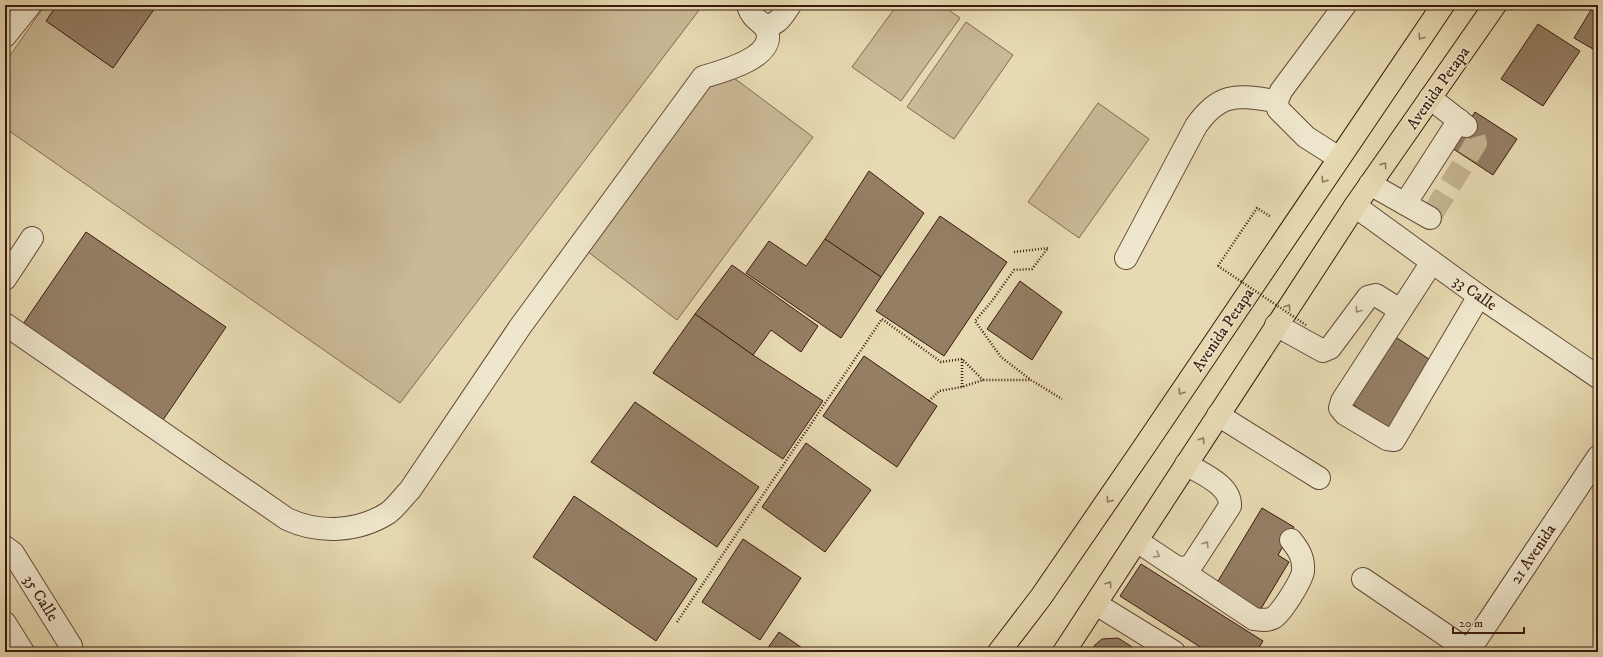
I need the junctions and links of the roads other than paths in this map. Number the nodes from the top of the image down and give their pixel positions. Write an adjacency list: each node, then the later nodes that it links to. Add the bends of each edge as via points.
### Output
1 (30, 5): 8 (street)
2 (790, 5): 7 (street, via 777,23)
3 (1345, 5): 10 (street, via 1281,91)
4 (1443, 5): 11 (main road, Avenida Petapa, one-way to 11)
5 (1496, 5): 9 (main road, Avenida Petapa)
6 (746, 9): 7 (street)
7 (762, 24): 22 (street, via 768,36 764,47 743,65 703,77 520,327 410,490 389,512 368,523 348,529 314,528 286,519)
8 (5, 36)
9 (1430, 98): 12 (main road, Avenida Petapa, one-way to 9); 13 (street, via 1462,123)
10 (1277, 101): 11 (street, via 1278,109 1306,137); 17 (street, via 1238,96 1207,110)
11 (1339, 158): 34 (main road, Avenida Petapa, one-way to 34)
12 (1370, 184): 13 (street); 14 (main road, Avenida Petapa)
13 (1405, 204): 16 (street, via 1431,215)
14 (1354, 206): 16 (street, 33 Calle); 23 (main road, Avenida Petapa, one-way to 14)
15 (32, 238): 19 (street)
16 (1411, 246): 18 (street, 33 Calle)
17 (1126, 258)
18 (1432, 262): 20 (street, 33 Calle); 21 (street)
19 (5, 279)
20 (1479, 296): 21 (street, via 1394,440 1387,439 1345,414 1340,408); 24 (street, 33 Calle)
21 (1400, 310): 23 (street, one-way to 23, via 1376,295 1368,297 1330,348 1323,351)
22 (5, 324)
23 (1276, 325): 25 (main road, Avenida Petapa)
24 (1598, 377)
25 (1218, 415): 27 (main road, Avenida Petapa, one-way to 25); 28 (street)
26 (1598, 456): 38 (street, 21 Avenida)
27 (1186, 464): 30 (main road, Avenida Petapa); 32 (street, one-way to 27, via 1193,564 1230,506 1230,498 1225,490)
28 (1319, 478)
29 (1291, 540): 32 (street, via 1301,555 1303,573 1280,612 1265,620 1254,619)
30 (1137, 541): 32 (street, one-way to 32); 35 (main road, Avenida Petapa, one-way to 30)
31 (5, 547): 40 (street, 35 Calle, via 13,553 71,646)
32 (1179, 568)
33 (1363, 579): 38 (street)
34 (1041, 597): 41 (main road, Avenida Petapa); 42 (main road)
35 (1096, 604): 37 (main road, Avenida Petapa); 43 (street)
36 (5, 623): 39 (street)
37 (1068, 651)
38 (1468, 651)
39 (23, 652)
40 (72, 652)
41 (999, 652)
42 (1018, 652)
43 (1174, 652)

